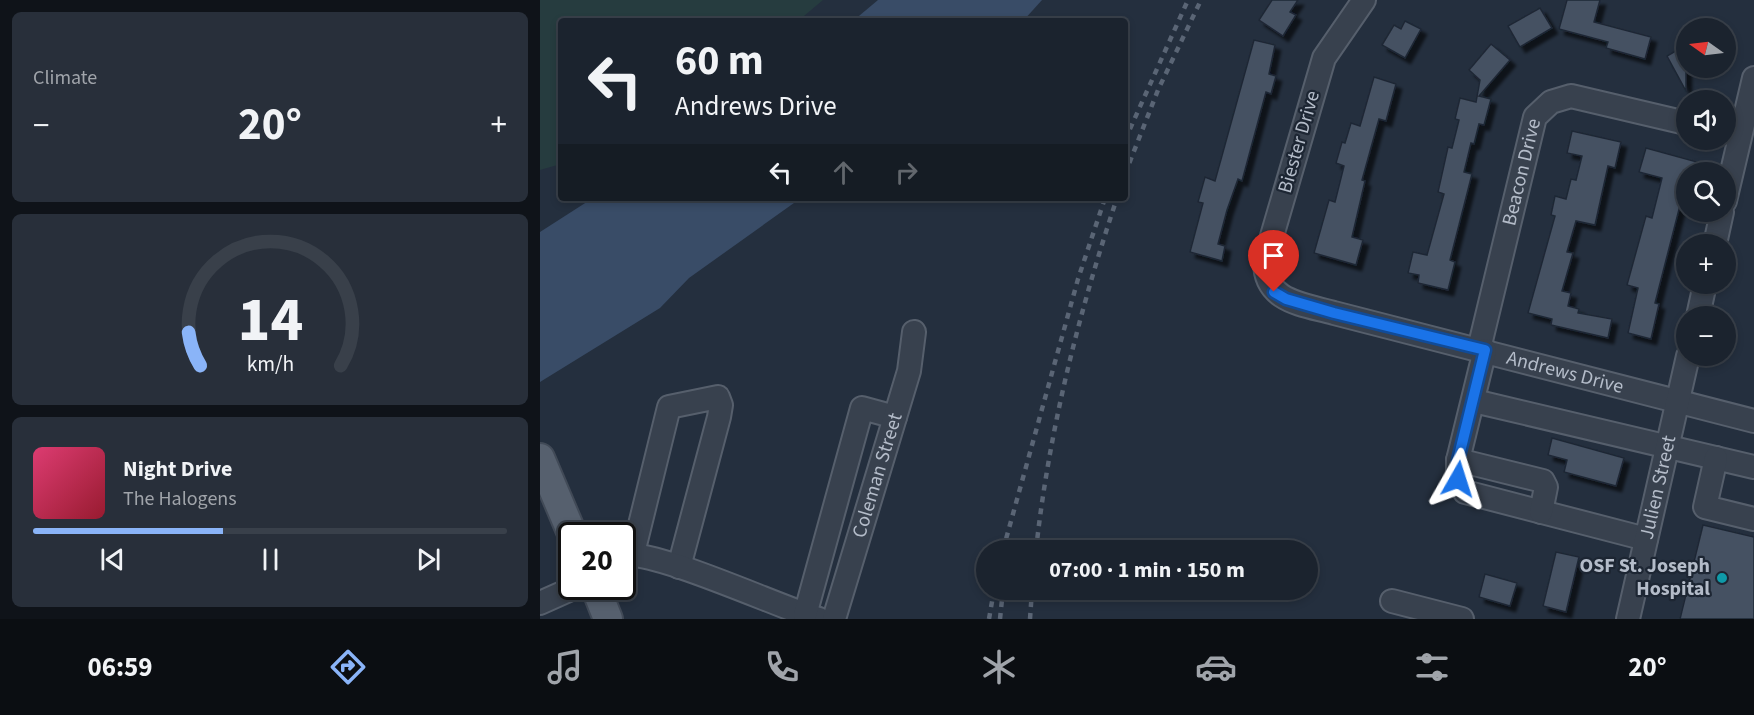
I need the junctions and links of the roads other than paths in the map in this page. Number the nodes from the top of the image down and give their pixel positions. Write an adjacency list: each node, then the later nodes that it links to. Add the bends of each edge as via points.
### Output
1 (1364, 0): 6 (street, Biester Drive, via 1324,58 1306,115 1265,260 1264,273)
2 (1754, 78): 4 (street)
3 (1676, 121): 8 (street, Beacon Drive, via 1571,96 1551,102 1535,117)
4 (1740, 136): 5 (street)
5 (1734, 162)
6 (1274, 292): 8 (street, Andrews Drive, via 1334,313)
7 (914, 332): 12 (street, Coleman Street, via 909,371)
8 (1482, 349): 10 (street, Andrews Drive); 11 (street, Beacon Drive)
9 (1686, 366): 10 (street, Julien Street)
10 (1678, 400): 13 (street, Andrews Drive); 14 (street, Julien Street)
11 (1474, 401): 14 (street); 17 (street, Beacon Drive)
12 (895, 417): 31 (street, via 862,408); 34 (street, Coleman Street)
13 (1754, 420)
14 (1667, 447): 16 (street); 23 (street, Julien Street)
15 (540, 458): 21 (main road)
16 (1716, 458): 18 (street); 20 (street, via 1705,507)
17 (1458, 460): 19 (street, via 1458,479 1465,492); 19 (street, via 1543,480 1546,487)
18 (1754, 468)
19 (1541, 512): 23 (street)
20 (1754, 519)
21 (567, 522)
22 (636, 525): 25 (street, via 669,407 718,397 719,417)
23 (1647, 539): 36 (street, Julien Street)
24 (636, 556): 25 (street)
25 (678, 567): 31 (street)
26 (558, 595): 29 (street)
27 (601, 600): 33 (main road)
28 (1392, 601): 35 (street)
29 (540, 603)
30 (540, 611): 32 (street)
31 (812, 617)
32 (544, 619)
33 (608, 619)
34 (834, 619)
35 (1462, 619)
36 (1628, 619)

